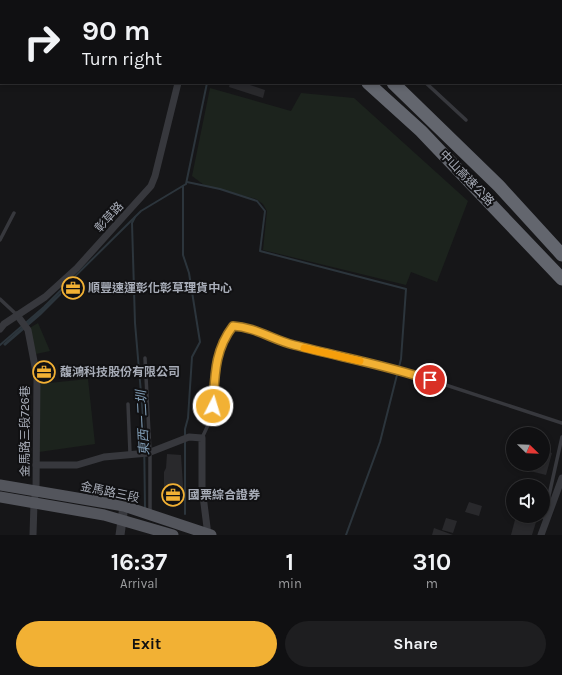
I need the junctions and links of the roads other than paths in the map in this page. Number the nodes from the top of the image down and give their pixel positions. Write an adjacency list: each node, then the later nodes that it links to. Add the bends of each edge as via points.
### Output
1 (178, 84): 11 (street, 彰草路, via 151,186 77,268)
2 (369, 84): 9 (highway, 中山高速公路, via 421,131)
3 (394, 84): 8 (highway, 中山高速公路, via 499,186)
4 (427, 84): 5 (lane)
5 (466, 120)
6 (14, 213): 7 (lane)
7 (0, 240)
8 (562, 255)
9 (562, 278)
10 (0, 299): 11 (lane)
11 (19, 318): 12 (street, 彰草路, via 4,324); 20 (street, 金馬路三段726巷, via 26,328 37,377)
12 (0, 329)
13 (145, 358): 18 (lane)
14 (128, 404): 19 (lane)
15 (562, 423): 17 (lane, via 398,369 292,345 246,326 233,326 224,338 217,360 213,406)
16 (562, 437): 30 (lane)
17 (202, 438): 18 (street, via 181,439); 29 (street, via 202,488)
18 (146, 453): 19 (street); 27 (lane)
19 (130, 454): 20 (street, via 104,457 77,465)
20 (36, 465): 23 (street, 金馬路三段726巷)
21 (562, 478): 30 (street)
22 (0, 485): 23 (main road, 金馬路三段)
23 (36, 490): 25 (street, 金馬路三段726巷); 26 (main road, 金馬路三段)
24 (0, 497): 25 (main road, 金馬路三段)
25 (34, 503): 28 (main road, 金馬路三段); 31 (street, 金馬路三段726巷)
26 (124, 506): 27 (main road, 金馬路三段); 28 (street)
27 (150, 514): 29 (main road, 金馬路三段)
28 (121, 519): 32 (street); 33 (main road, 金馬路三段)
29 (209, 534)
30 (541, 534)
31 (33, 535)
32 (120, 535)
33 (173, 535)

